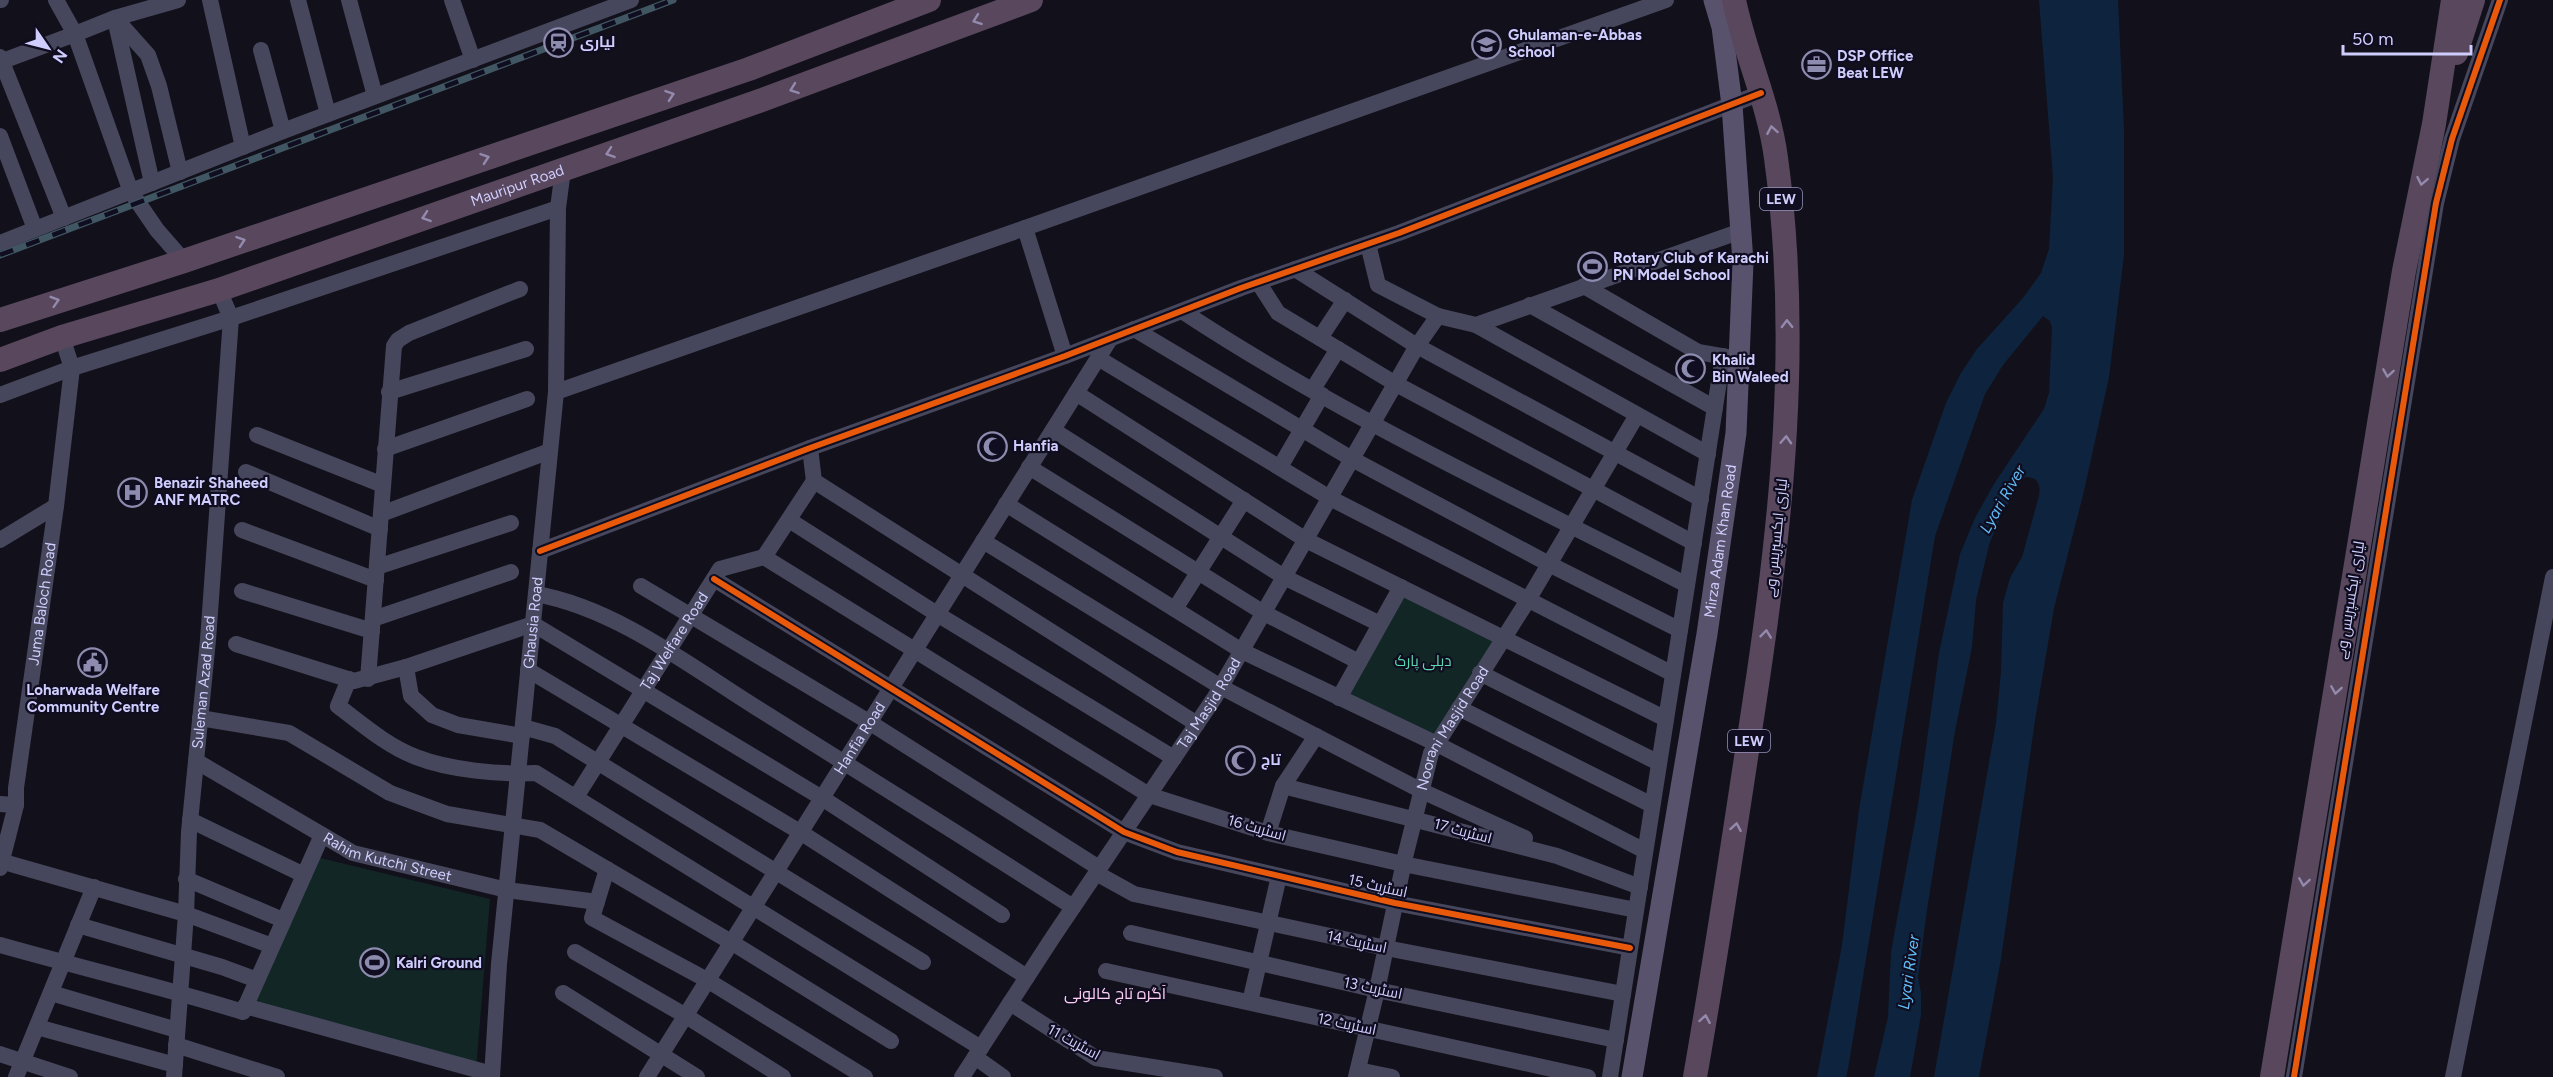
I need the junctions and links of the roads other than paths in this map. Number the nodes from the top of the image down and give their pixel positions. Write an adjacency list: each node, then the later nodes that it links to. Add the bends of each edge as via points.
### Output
1 (56, 0): 17 (street)
2 (178, 0): 16 (street)
3 (210, 0): 28 (street)
4 (298, 0): 24 (street)
5 (349, 0): 22 (street)
6 (452, 0): 20 (street)
7 (631, 0): 20 (street)
8 (929, 0): 40 (highway, one-way to 8, via 749,69)
9 (1031, 0): 29 (highway, Mauripur Road, one-way to 29)
10 (1666, 0): 35 (street)
11 (1714, 0): 23 (main road, Mirza Adam Khan Road, via 1722,27)
12 (1734, 0): 21 (highway, لیاری ایکسپریس وے / LEW)
13 (2453, 0): 25 (highway)
14 (2473, 0): 25 (highway)
15 (2500, 0): 249 (street, via 2452,139 2436,203)
16 (115, 18): 17 (street); 30 (street, via 148,55); 31 (street)
17 (75, 34): 19 (street); 32 (street)
18 (261, 50): 26 (street)
19 (1, 60): 34 (street)
20 (473, 60): 22 (street)
21 (1761, 93): 23 (street); 247 (highway, لیاری ایکسپریس وے / LEW, one-way to 21, via 1765,643 1785,449 1788,327 1783,232 1771,123)
22 (375, 96): 24 (street)
23 (1732, 105): 37 (main road, Mirza Adam Khan Road); 39 (street)
24 (328, 114): 26 (street)
25 (2434, 124): 248 (highway, لیاری ایکسپریس وے, one-way to 248, via 2404,271)
26 (283, 131): 28 (street)
27 (0, 136): 36 (street)
28 (243, 147): 30 (street)
29 (563, 170): 33 (street, Ghausia Road); 44 (highway, Mauripur Road, one-way to 44)
30 (180, 172): 31 (street)
31 (152, 183): 32 (street)
32 (131, 192): 34 (street); 40 (street)
33 (558, 208): 50 (street); 67 (street, Ghausia Road)
34 (64, 218): 36 (street)
35 (1025, 228): 60 (street); 67 (street)
36 (35, 229): 38 (street)
37 (1741, 231): 43 (street); 62 (main road, Mirza Adam Khan Road, via 1743,262)
38 (0, 243)
39 (1368, 244): 41 (street); 49 (street, via 1378,285)
40 (184, 261): 51 (highway, one-way to 40)
41 (1295, 269): 42 (street); 46 (street)
42 (1258, 282): 48 (street); 55 (street, via 1278,313)
43 (1584, 286): 47 (street); 62 (street, via 1698,352)
44 (219, 290): 50 (street, Suleman Azad Road); 54 (highway, Mauripur Road)
45 (520, 290): 66 (street, via 403,336 393,350)
46 (1345, 300): 55 (street); 57 (street)
47 (1530, 305): 52 (street); 72 (street)
48 (1182, 311): 53 (street); 68 (street)
49 (1438, 316): 52 (street); 57 (street, Taj Masjid Road)
50 (231, 318): 64 (street); 146 (street, Suleman Azad Road)
51 (0, 320)
52 (1476, 325): 73 (street)
53 (1134, 329): 56 (street); 75 (street)
54 (62, 338): 63 (highway, Mauripur Road); 64 (street, Juma Baloch Road)
55 (1320, 338): 59 (street)
56 (1110, 339): 60 (street); 61 (street, Hanfia Road)
57 (1417, 346): 65 (street, Taj Masjid Road); 81 (street)
58 (526, 349): 66 (street)
59 (1338, 349): 65 (street); 68 (street)
60 (1065, 356): 78 (street)
61 (1098, 358): 69 (street, Hanfia Road); 85 (street)
62 (1731, 358): 72 (street); 246 (main road, Mirza Adam Khan Road, via 1736,433)
63 (0, 360)
64 (72, 368): 70 (street); 94 (street, Juma Baloch Road)
65 (1396, 384): 74 (street, Taj Masjid Road); 89 (street)
66 (389, 392): 79 (street)
67 (556, 392): 80 (street, Ghausia Road)
68 (1318, 392): 74 (street); 75 (street)
69 (1076, 393): 76 (street, Hanfia Road); 92 (street)
70 (0, 395)
71 (527, 399): 79 (street)
72 (1715, 408): 82 (street)
73 (1637, 415): 81 (street, Noorani Masjid Road); 82 (street)
74 (1373, 423): 83 (street, Taj Masjid Road); 98 (street)
75 (1302, 429): 83 (street); 85 (street)
76 (1053, 430): 84 (street, Hanfia Road); 100 (street)
77 (257, 435): 88 (street)
78 (810, 448): 87 (street); 105 (street)
79 (386, 449): 88 (street)
80 (550, 451): 96 (street); 105 (street, Ghausia Road)
81 (1614, 453): 89 (street, Noorani Masjid Road); 91 (street)
82 (1707, 454): 91 (street)
83 (1352, 459): 90 (street, Taj Masjid Road); 107 (street)
84 (1029, 467): 93 (street, Hanfia Road); 109 (street)
85 (1280, 467): 90 (street)
86 (246, 472): 96 (street)
87 (814, 481): 95 (street); 111 (street)
88 (383, 484): 96 (street)
89 (1593, 489): 98 (street, Noorani Masjid Road); 104 (street)
90 (1330, 498): 102 (street, Taj Masjid Road); 120 (street)
91 (1701, 499): 104 (street)
92 (1244, 500): 100 (street); 102 (street)
93 (1006, 504): 103 (street, Hanfia Road); 121 (street)
94 (56, 506): 101 (street); 165 (street, Juma Baloch Road, via 16,788)
95 (789, 520): 106 (street); 123 (street)
96 (380, 521): 110 (street)
97 (511, 523): 110 (street)
98 (1572, 525): 107 (street, Noorani Masjid Road); 115 (street)
99 (242, 530): 110 (street)
100 (1221, 537): 109 (street); 112 (street)
101 (0, 540)
102 (1306, 540): 112 (street, Taj Masjid Road); 117 (street)
103 (983, 541): 111 (street, Hanfia Road); 142 (street)
104 (1694, 543): 115 (street)
105 (540, 551): 119 (street, Ghausia Road)
106 (764, 557): 114 (street, Taj Welfare Road, via 720,569); 131 (street, اسٹریٹ 16)
107 (1549, 564): 120 (street, Noorani Masjid Road); 128 (street)
108 (511, 572): 127 (street)
109 (1199, 572): 121 (street); 122 (street)
110 (376, 574): 127 (street)
111 (961, 575): 123 (street, Hanfia Road); 149 (street)
112 (1284, 577): 122 (street, Taj Masjid Road); 126 (street)
113 (2553, 577): 250 (street)
114 (714, 579): 124 (street, Taj Welfare Road); 141 (street, اسٹریٹ 15)
115 (1687, 585): 128 (street)
116 (641, 586): 124 (street, اسٹریٹ 14)
117 (1401, 587): 126 (street); 129 (street)
118 (242, 591): 127 (street)
119 (536, 594): 125 (street, Ghausia Road); 133 (street, via 582,606)
120 (1528, 600): 129 (street, Noorani Masjid Road); 138 (street)
121 (1175, 609): 132 (street)
122 (1264, 613): 132 (street, Taj Masjid Road); 134 (street)
123 (937, 614): 131 (street, Hanfia Road); 154 (street)
124 (690, 615): 133 (street, Taj Welfare Road); 148 (street, اسٹریٹ 14)
125 (533, 624): 135 (street); 136 (street, Ghausia Road); 143 (street)
126 (1380, 624): 134 (street)
127 (372, 625): 140 (street)
128 (1680, 630): 138 (street)
129 (1503, 638): 137 (street, Noorani Masjid Road); 147 (street)
130 (236, 644): 139 (street)
131 (915, 650): 141 (street, Hanfia Road); 162 (street, اسٹریٹ 16)
132 (1242, 651): 142 (street, Taj Masjid Road); 144 (street)
133 (667, 652): 143 (street, Taj Welfare Road); 157 (street)
134 (1359, 662): 144 (street)
135 (406, 667): 140 (street); 151 (street, via 411,696 432,715 458,725)
136 (528, 670): 150 (street); 151 (street, Ghausia Road)
137 (1480, 673): 145 (street, Noorani Masjid Road); 158 (street)
138 (1673, 674): 147 (street)
139 (349, 679): 140 (street); 159 (street, via 338,706 386,742 416,758)
140 (369, 679)
141 (891, 687): 148 (street, Hanfia Road); 171 (street, اسٹریٹ 15)
142 (1221, 687): 149 (street, Taj Masjid Road); 152 (street)
143 (643, 691): 150 (street, Taj Welfare Road); 164 (street)
144 (1339, 698): 153 (street)
145 (1459, 708): 153 (street, Noorani Masjid Road); 166 (street)
146 (200, 718): 155 (street, Suleman Azad Road); 169 (street, via 289,733 390,793 447,814)
147 (1666, 719): 158 (street)
148 (869, 722): 157 (street, Hanfia Road); 180 (street, اسٹریٹ 14)
149 (1197, 724): 154 (street, Taj Masjid Road)
150 (622, 726): 156 (street, Taj Welfare Road); 170 (street)
151 (522, 731): 156 (street, via 555,736); 159 (street, Ghausia Road)
152 (1316, 736): 160 (street); 161 (street)
153 (1437, 744): 161 (street, Noorani Masjid Road); 175 (street)
154 (1174, 758): 162 (street, Taj Masjid Road)
155 (196, 761): 168 (street, Suleman Azad Road); 173 (street, Rahim Kutchi Street)
156 (599, 762): 163 (street, Taj Welfare Road); 179 (street)
157 (844, 762): 164 (street, Hanfia Road); 190 (street)
158 (1659, 764): 166 (street)
159 (518, 774): 163 (street, via 536,773); 169 (street, Ghausia Road)
160 (1283, 786): 167 (street, اسٹریٹ 17); 172 (street)
161 (1422, 791): 167 (street, Noorani Masjid Road); 174 (street, via 1525,838)
162 (1149, 795): 171 (street, Taj Masjid Road); 172 (street, اسٹریٹ 16)
163 (576, 797): 189 (street)
164 (822, 798): 170 (street, Hanfia Road); 193 (street)
165 (8, 804): 176 (street, Juma Baloch Road)
166 (1652, 805): 175 (street)
167 (1415, 819): 174 (street, اسٹریٹ 17); 177 (street, Noorani Masjid Road)
168 (190, 820): 181 (street); 183 (street, Suleman Azad Road)
169 (513, 826): 178 (street, via 540,830); 186 (street, Ghausia Road)
170 (800, 832): 179 (street, Hanfia Road); 209 (street)
171 (1124, 832): 180 (street, Taj Masjid Road); 182 (street, اسٹریٹ 15, via 1177,852)
172 (1268, 833): 177 (street, اسٹریٹ 16)
173 (322, 835): 181 (street); 186 (street, Rahim Kutchi Street, via 353,853)
174 (1522, 846): 184 (street, اسٹریٹ 17)
175 (1645, 851): 184 (street)
176 (0, 863): 185 (street)
177 (1403, 864): 188 (street, Noorani Masjid Road); 191 (street, اسٹریٹ 16)
178 (607, 869): 187 (street); 198 (street)
179 (776, 870): 189 (street, Hanfia Road); 205 (street)
180 (1098, 870): 190 (street, Taj Masjid Road); 195 (street, اسٹریٹ 14, via 1134,894)
181 (304, 875): 194 (street)
182 (1279, 876): 188 (street, اسٹریٹ 15); 195 (street)
183 (186, 879): 192 (street, Suleman Azad Road); 194 (street)
184 (1640, 886): 191 (street)
185 (94, 887): 192 (street); 196 (street)
186 (507, 890): 187 (street, Rahim Kutchi Street); 232 (street, Ghausia Road)
187 (597, 902): 211 (street, via 592,918)
188 (1395, 903): 201 (street, Noorani Masjid Road); 202 (street, اسٹریٹ 15)
189 (754, 906): 198 (street, Hanfia Road); 226 (street)
190 (1073, 907): 209 (street, Taj Masjid Road)
191 (1636, 910): 202 (street)
192 (186, 914): 200 (street); 204 (street, Suleman Azad Road)
193 (1002, 915)
194 (284, 920): 200 (street)
195 (1268, 923): 201 (street, اسٹریٹ 14); 207 (street)
196 (78, 925): 204 (street); 206 (street)
197 (1131, 933): 207 (street, اسٹریٹ 13)
198 (731, 942): 211 (street, Hanfia Road); 225 (street)
199 (0, 945): 206 (street)
200 (272, 946): 210 (street)
201 (1386, 948): 212 (street, Noorani Masjid Road); 216 (street, اسٹریٹ 14)
202 (1630, 948): 216 (street)
203 (575, 952): 220 (street)
204 (183, 956): 210 (street); 213 (street, Suleman Azad Road)
205 (923, 962)
206 (63, 963): 213 (street); 214 (street)
207 (1259, 963): 212 (street, اسٹریٹ 13); 217 (street)
208 (1106, 971): 217 (street, اسٹریٹ 12)
209 (1027, 977): 218 (street, Taj Masjid Road)
210 (257, 980): 219 (street)
211 (707, 980): 220 (street, Hanfia Road); 239 (street)
212 (1377, 990): 222 (street, Noorani Masjid Road); 224 (street, اسٹریٹ 13)
213 (180, 992): 219 (street, via 243,1012); 223 (street, Suleman Azad Road)
214 (51, 993): 221 (street); 223 (street)
215 (563, 993): 228 (street)
216 (1623, 994): 224 (street)
217 (1250, 1002): 222 (street, اسٹریٹ 12)
218 (1010, 1003): 226 (street, Taj Masjid Road); 233 (street, اسٹریٹ 11, via 1096,1058)
219 (245, 1006): 232 (street)
220 (686, 1016): 228 (street, Hanfia Road); 238 (street)
221 (37, 1027): 229 (street); 230 (street)
222 (1368, 1028): 231 (street, Noorani Masjid Road); 244 (street, اسٹریٹ 12)
223 (177, 1038): 230 (street, Suleman Azad Road); 235 (street)
224 (1616, 1040): 245 (street)
225 (891, 1041)
226 (978, 1053): 240 (street, Taj Masjid Road); 241 (street)
227 (0, 1054): 229 (street)
228 (660, 1054): 236 (street, Hanfia Road); 237 (street)
229 (19, 1069): 234 (street)
230 (174, 1071)
231 (1357, 1073): 243 (street)
232 (492, 1075)
233 (1194, 1075): 242 (street, اسٹریٹ 11)
234 (70, 1077)
235 (277, 1077)
236 (647, 1077)
237 (697, 1077)
238 (783, 1077)
239 (865, 1077)
240 (962, 1077)
241 (1003, 1077)
242 (1215, 1077)
243 (1392, 1077)
244 (1588, 1077)
245 (1610, 1077)
246 (1632, 1077)
247 (1695, 1077)
248 (2272, 1077)
249 (2295, 1077)
250 (2453, 1077)

